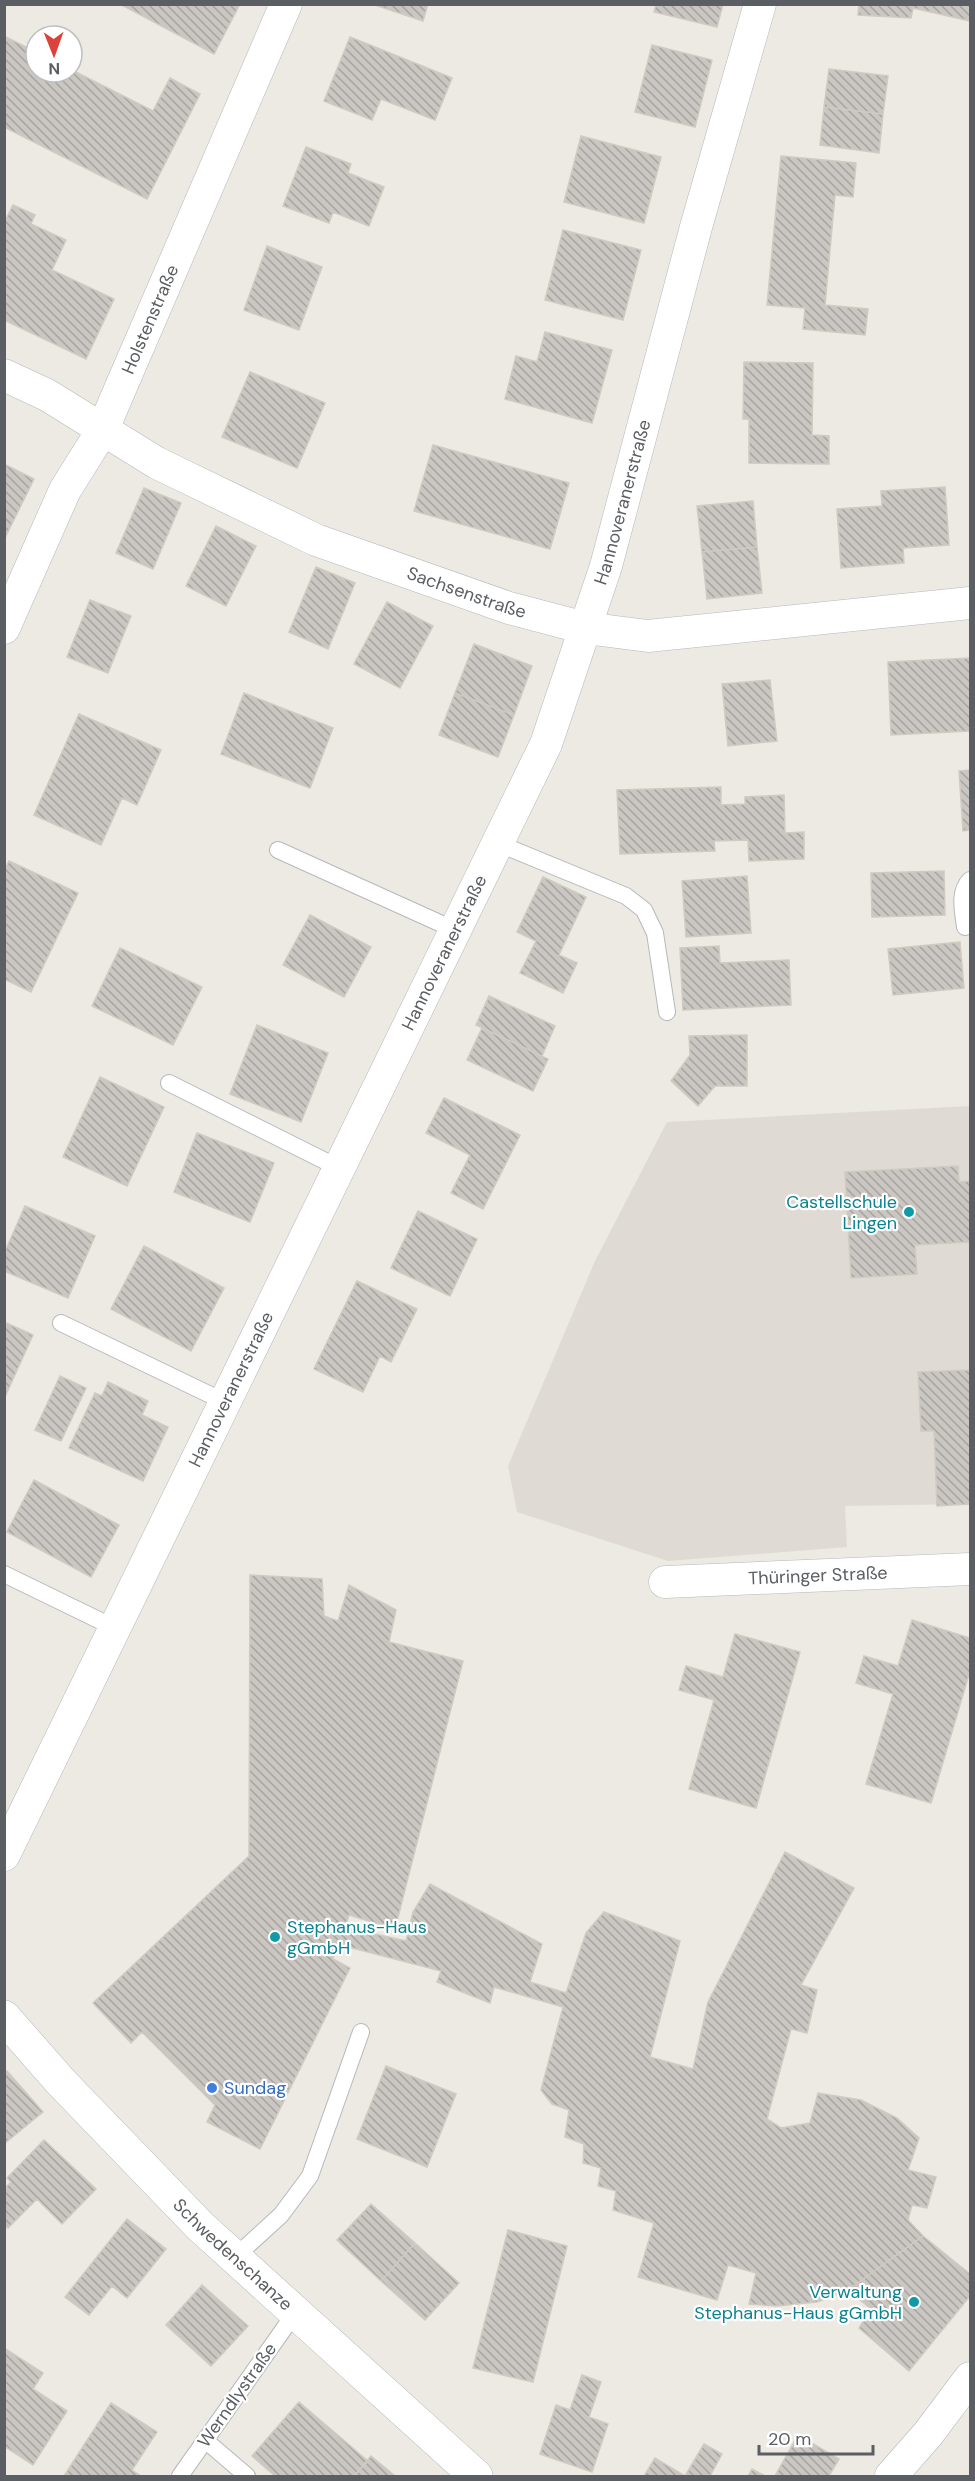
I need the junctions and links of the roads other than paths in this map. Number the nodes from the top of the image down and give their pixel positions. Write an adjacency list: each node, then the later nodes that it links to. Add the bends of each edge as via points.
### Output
1 (286, 4): 4 (street, Holstenstraße)
2 (760, 4): 7 (street, Hannoveranerstraße, via 606,566)
3 (4, 375): 4 (street, Sachsenstraße, via 47,395)
4 (102, 431): 6 (street, Holstenstraße, via 65,490); 7 (street, Sachsenstraße, via 157,463 316,540 508,608)
5 (970, 603): 7 (street, Sachsenstraße, via 648,636)
6 (4, 628)
7 (585, 628): 8 (street, Hannoveranerstraße, via 546,744)
8 (497, 843): 12 (street, Hannoveranerstraße); 13 (lane, via 626,896 644,910 655,933)
9 (278, 850): 12 (lane)
10 (970, 880): 11 (lane, via 962,905)
11 (965, 927)
12 (455, 930): 15 (street, Hannoveranerstraße)
13 (667, 1012)
14 (169, 1083): 15 (lane)
15 (339, 1168): 17 (street, Hannoveranerstraße)
16 (61, 1323): 17 (lane)
17 (225, 1402): 21 (street, Hannoveranerstraße)
18 (970, 1569): 20 (street, Thüringer Straße)
19 (4, 1574): 21 (lane)
20 (665, 1582)
21 (115, 1628): 22 (street, Hannoveranerstraße)
22 (4, 1855)
23 (4, 2017): 25 (street, Schwedenschanze, via 61,2082)
24 (361, 2032): 25 (lane, via 310,2176 281,2215)
25 (234, 2258): 26 (street, Schwedenschanze)
26 (295, 2313): 28 (lane, Werndlystraße); 31 (street, Schwedenschanze)
27 (970, 2380): 32 (street)
28 (205, 2440): 29 (lane, Werndlystraße); 30 (lane)
29 (180, 2476)
30 (247, 2476)
31 (476, 2476)
32 (891, 2476)

